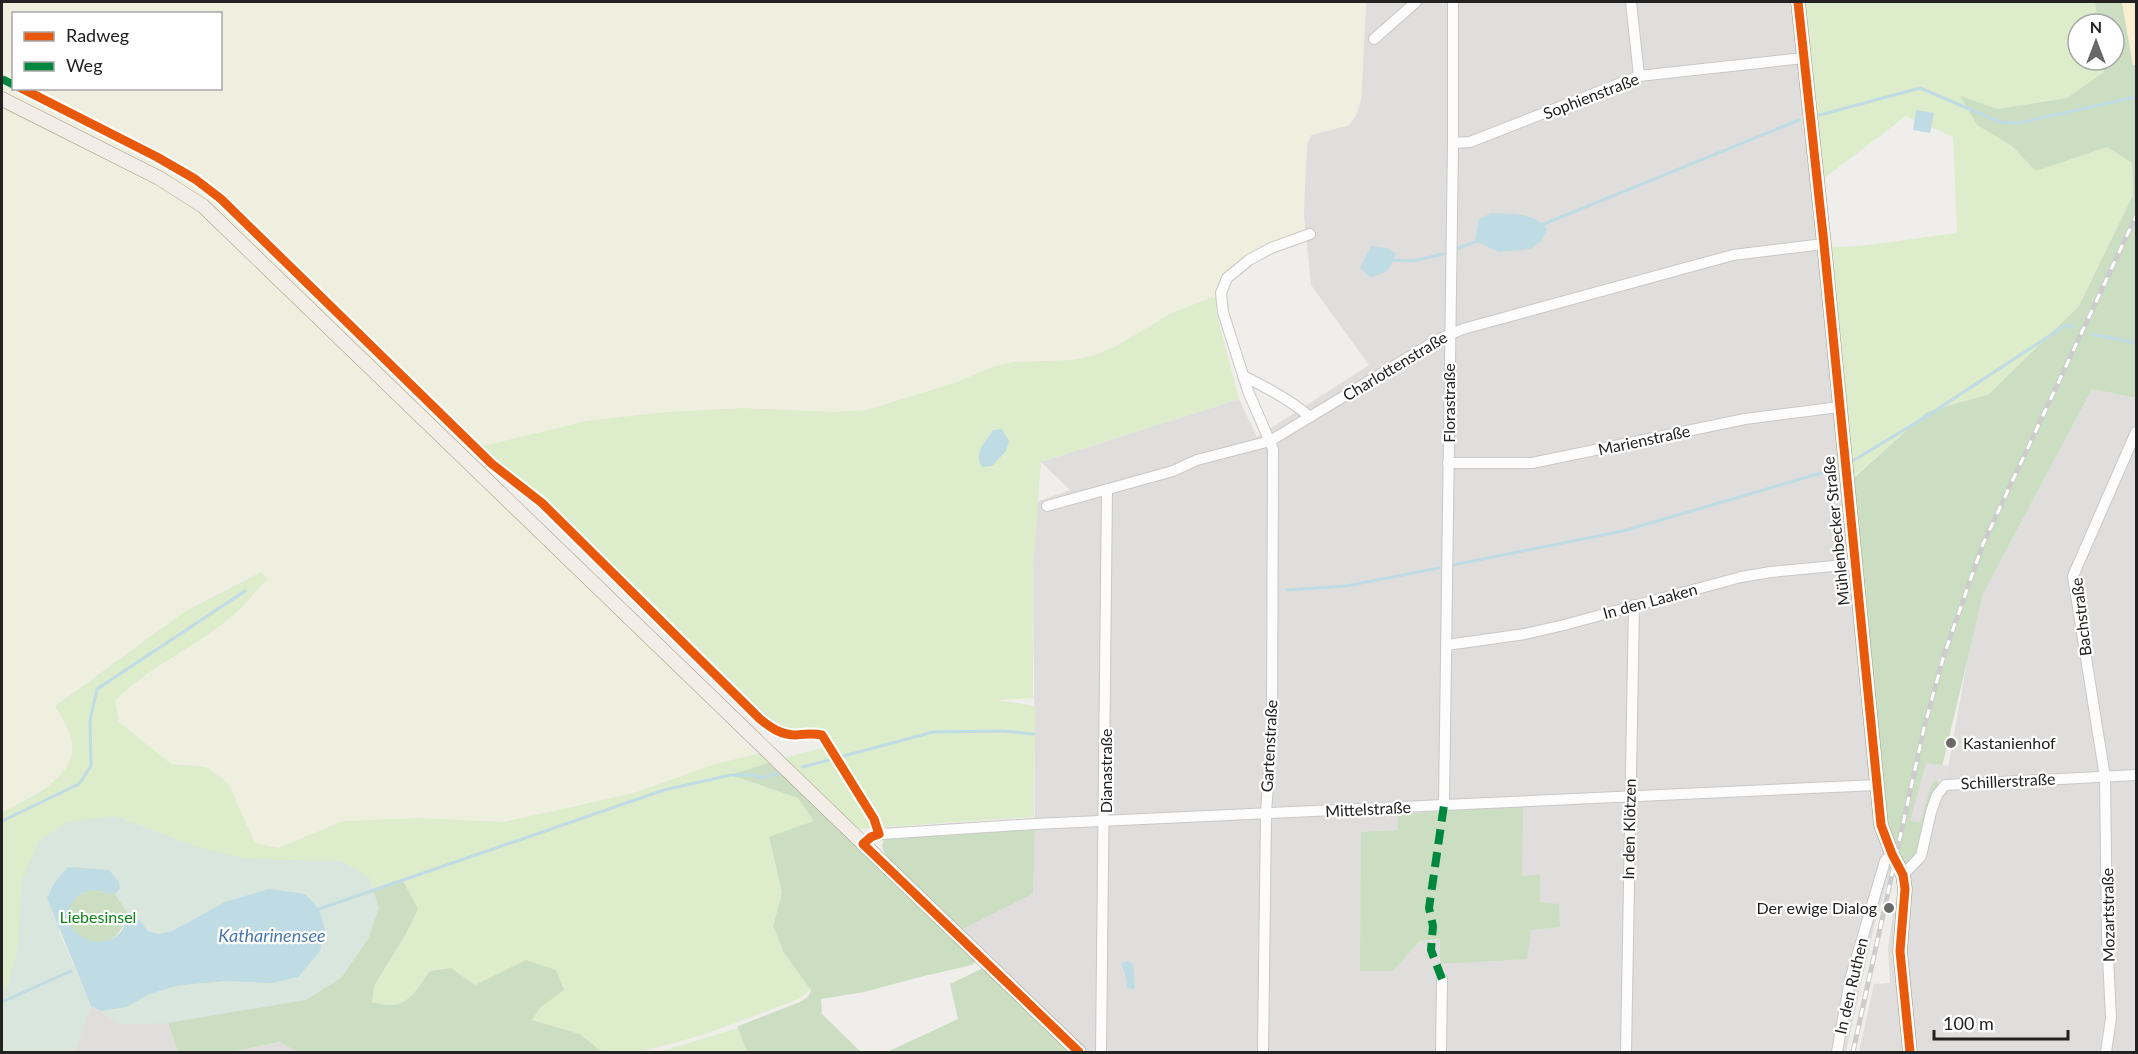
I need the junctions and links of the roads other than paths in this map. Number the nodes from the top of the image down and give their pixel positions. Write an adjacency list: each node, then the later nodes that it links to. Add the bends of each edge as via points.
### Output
1 (1416, 2): 5 (street)
2 (1453, 2): 9 (street, Florastraße)
3 (1631, 2): 7 (street)
4 (1798, 2): 6 (main road, Mühlenbecker Straße)
5 (1374, 39)
6 (1804, 58): 7 (street, Sophienstraße); 11 (main road, Mühlenbecker Straße)
7 (1639, 76): 9 (street, Sophienstraße, via 1470,142)
8 (2, 99): 31 (main road, via 159,178 203,206)
9 (1453, 142): 12 (street, Florastraße)
10 (1310, 234): 13 (street, Gartenstraße, via 1249,260 1222,287 1223,312)
11 (1824, 244): 12 (street, Charlottenstraße, via 1733,255); 14 (main road, Mühlenbecker Straße)
12 (1449, 333): 15 (street, Charlottenstraße); 18 (street, Florastraße)
13 (1243, 376): 15 (street); 17 (street, Gartenstraße)
14 (1839, 407): 18 (street, Marienstraße, via 1745,419 1532,463); 21 (main road, Mühlenbecker Straße)
15 (1310, 417): 17 (street, Charlottenstraße)
16 (2136, 432): 25 (street, Bachstraße, via 2073,576)
17 (1270, 441): 19 (street, Charlottenstraße); 29 (street, Gartenstraße, via 1272,730)
18 (1448, 464): 23 (street, Florastraße)
19 (1107, 489): 20 (street, Charlottenstraße); 30 (street, Dianastraße)
20 (1047, 506)
21 (1855, 564): 22 (street, In den Laaken, via 1741,577); 26 (main road, Mühlenbecker Straße)
22 (1634, 605): 23 (street, In den Laaken, via 1525,634); 27 (street, In den Klötzen)
23 (1447, 645): 28 (street, Florastraße)
24 (2136, 775): 25 (street, Schillerstraße)
25 (2105, 777): 33 (street, Schillerstraße, via 1945,785 1931,812 1921,856); 42 (street, Mozartstraße, via 2111,1018)
26 (1877, 785): 27 (street, Mittelstraße); 32 (main road, Mühlenbecker Straße, via 1881,825)
27 (1629, 798): 28 (street, Mittelstraße); 39 (street, In den Klötzen)
28 (1444, 805): 29 (street, Mittelstraße)
29 (1266, 813): 30 (street, Mittelstraße); 37 (street, Gartenstraße)
30 (1105, 822): 31 (street, Mittelstraße, via 882,834); 36 (street, Dianastraße)
31 (862, 844): 35 (main road)
32 (1892, 854): 33 (main road, Mühlenbecker Straße); 40 (street, In den Ruthen, via 1885,861 1850,980)
33 (1903, 875): 41 (main road, Mühlenbecker Straße, via 1900,951)
34 (1442, 979): 38 (street)
35 (1079, 1053)
36 (1101, 1053)
37 (1263, 1053)
38 (1441, 1053)
39 (1626, 1053)
40 (1837, 1053)
41 (1910, 1053)
42 (2106, 1053)

